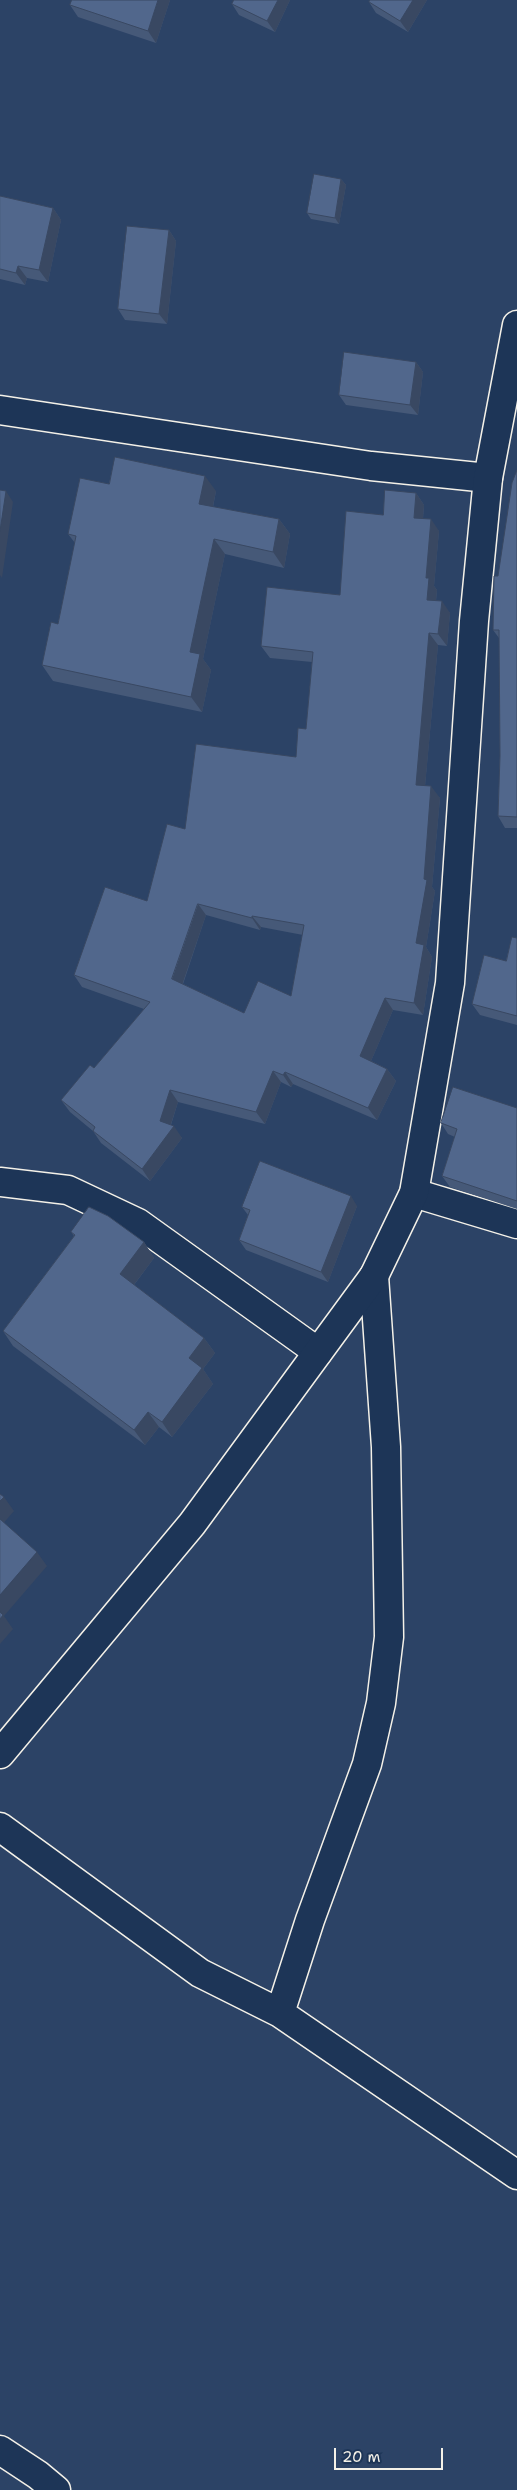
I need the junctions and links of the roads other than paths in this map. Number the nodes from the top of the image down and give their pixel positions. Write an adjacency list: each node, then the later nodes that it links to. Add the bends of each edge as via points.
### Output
1 (517, 328): 3 (street)
2 (0, 410): 3 (street, via 371,466)
3 (488, 478): 5 (street, via 474,621 450,983)
4 (0, 1182): 8 (street, via 68,1190 138,1223)
5 (414, 1193): 6 (street); 7 (street)
6 (517, 1224)
7 (374, 1276): 8 (street); 11 (street, via 386,1447 389,1637 381,1703 367,1764)
8 (318, 1352): 9 (street, via 192,1524)
9 (0, 1754)
10 (0, 1827): 11 (street, via 200,1973)
11 (280, 2013): 12 (street)
12 (517, 2175)
13 (0, 2450): 14 (street)
14 (41, 2485)

